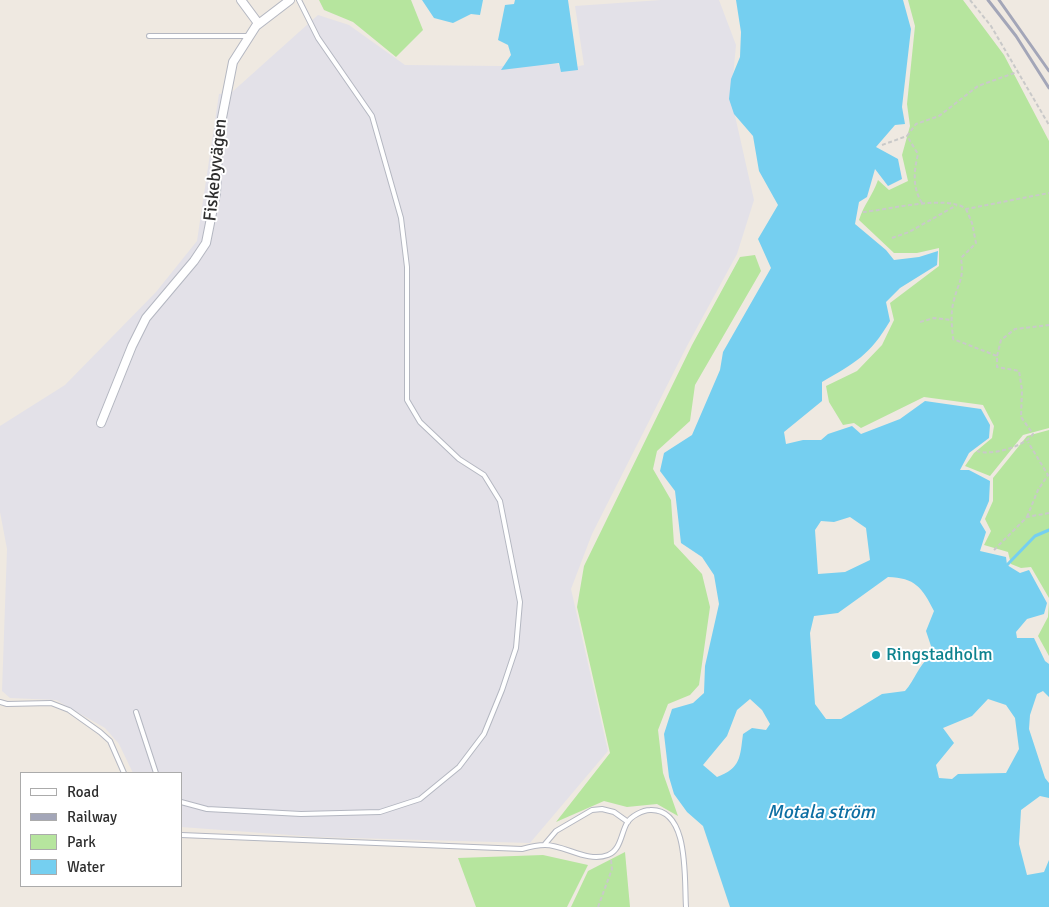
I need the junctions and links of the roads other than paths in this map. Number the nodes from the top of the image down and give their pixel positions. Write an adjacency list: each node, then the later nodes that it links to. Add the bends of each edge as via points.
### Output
1 (241, 0): 4 (street)
2 (290, 0): 4 (street, Fiskebyvägen)
3 (299, 0): 12 (lane, via 318,38 372,116 401,218 407,267 407,400 420,422 459,459 484,475 500,501 520,602 516,648 484,734 459,767 420,799 380,812 301,814 207,808)
4 (258, 24): 6 (street, Fiskebyvägen)
5 (149, 36): 6 (lane)
6 (249, 36): 7 (street, Fiskebyvägen, via 233,62 223,106 216,193 206,243 146,318)
7 (101, 423)
8 (0, 702): 10 (lane, via 50,703 69,710 110,741)
9 (136, 712): 11 (lane)
10 (124, 772)
11 (156, 772)
12 (182, 802)
13 (628, 822): 15 (lane, via 614,812 592,810 556,831); 15 (lane, via 618,846 610,854 600,857); 16 (lane, via 644,810 664,812 672,818 680,833)
14 (182, 835): 15 (lane, via 522,849)
15 (546, 844)
16 (686, 907)

